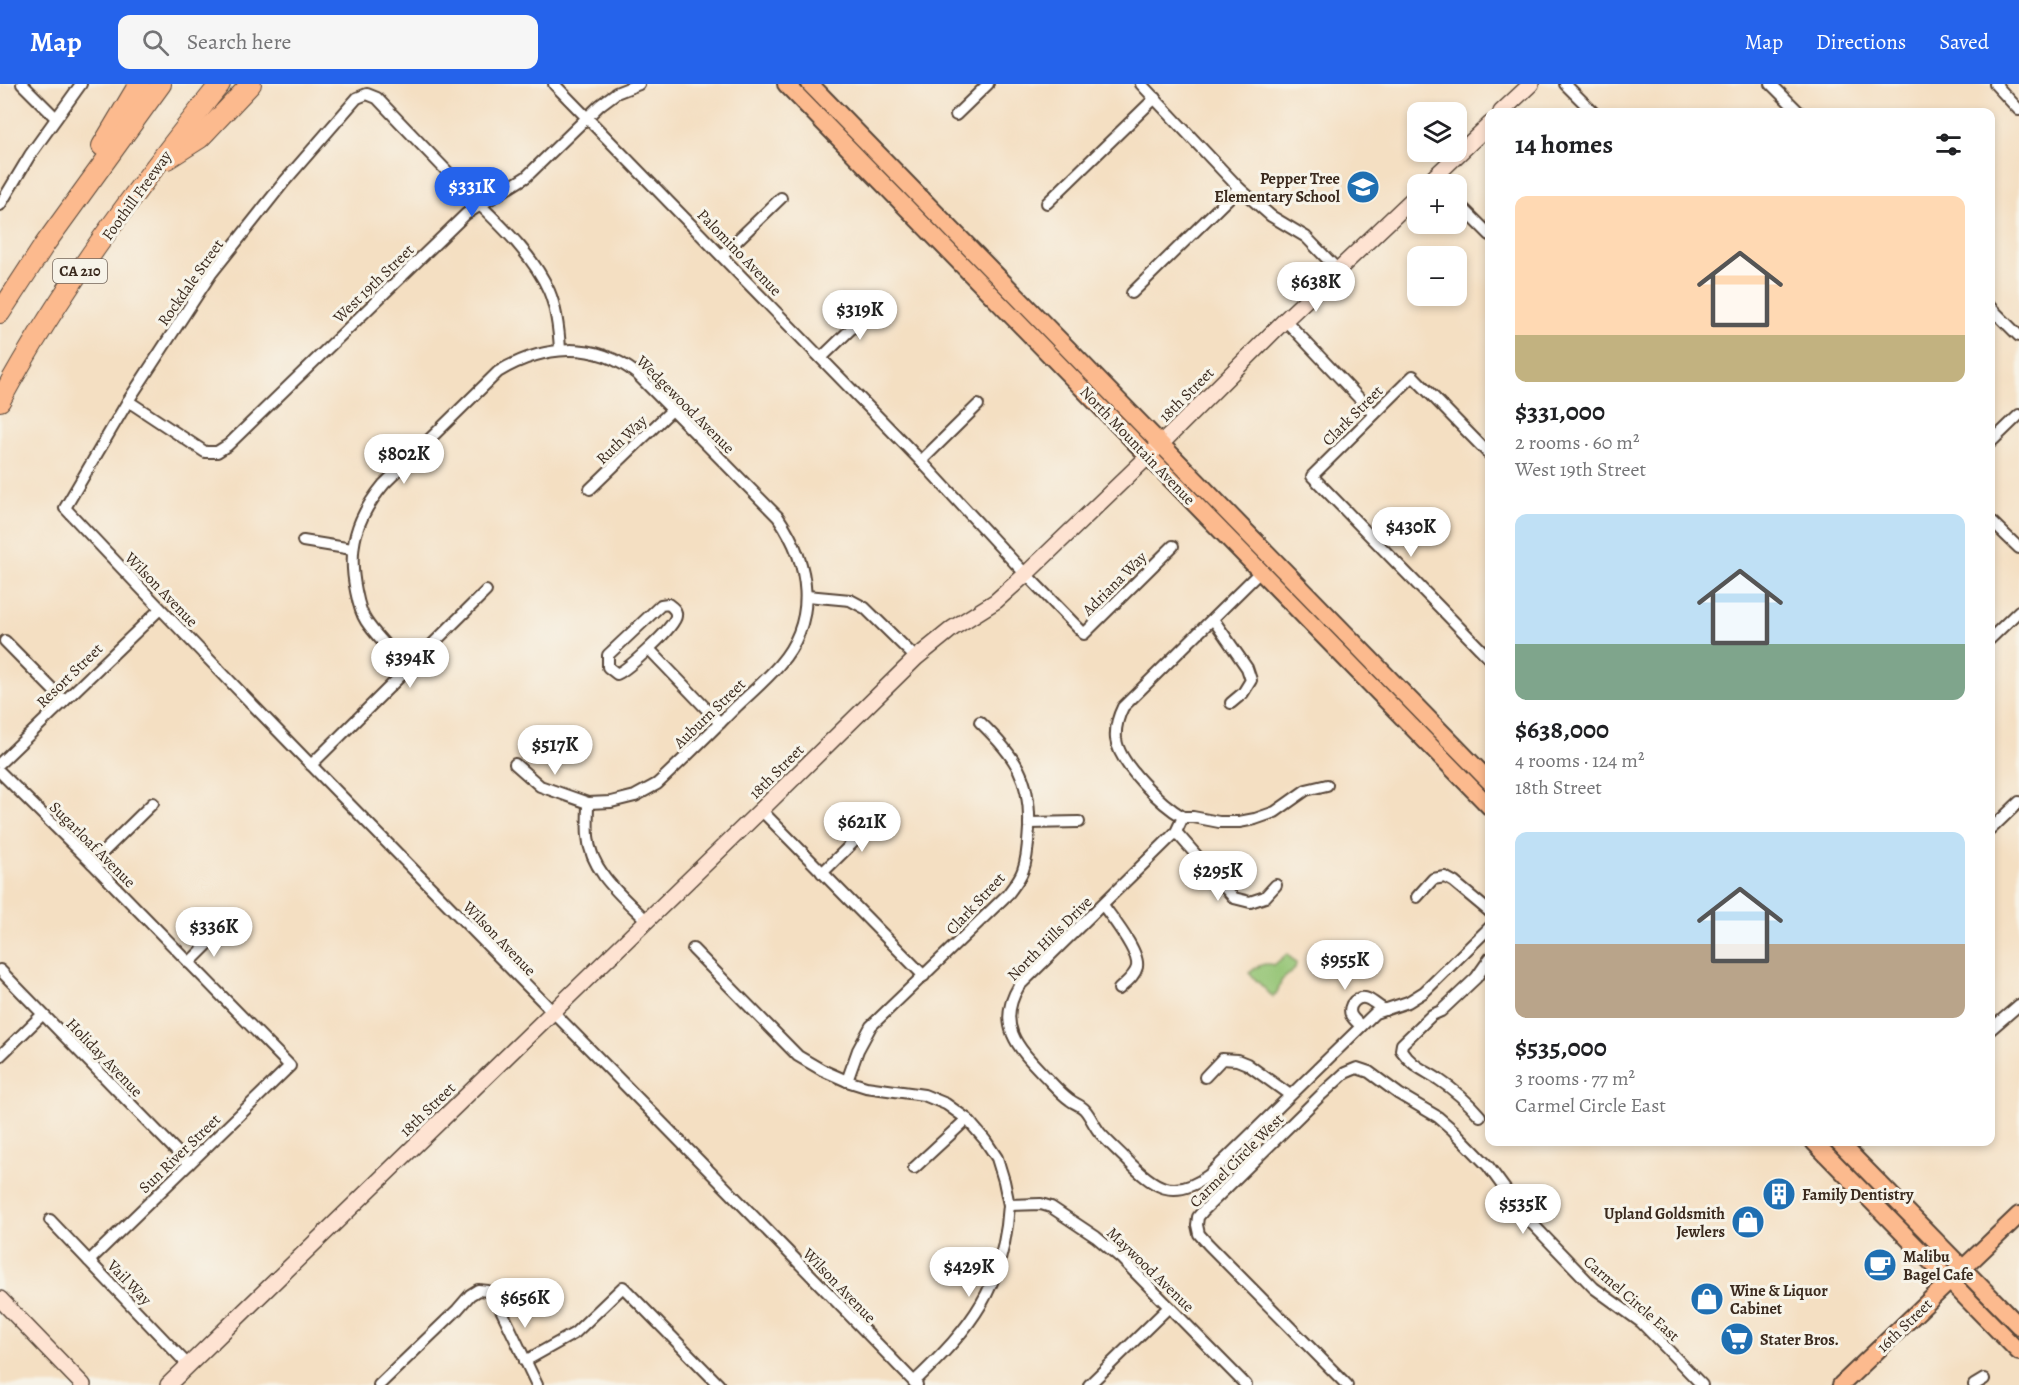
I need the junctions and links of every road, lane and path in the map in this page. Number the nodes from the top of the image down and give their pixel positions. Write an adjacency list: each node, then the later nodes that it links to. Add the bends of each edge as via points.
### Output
1 (22, 84): 23 (street)
2 (81, 84): 23 (street)
3 (139, 84): 36 (highway)
4 (161, 84): 36 (highway, CA 210)
5 (220, 84): 26 (highway, Foothill Freeway / CA 210)
6 (251, 84): 26 (highway, via 201,138)
7 (554, 84): 24 (street, Palomino Avenue)
8 (639, 84): 24 (street, West 19th Street, via 616,93)
9 (786, 84): 56 (main road, North Mountain Avenue)
10 (810, 84): 54 (main road, North Mountain Avenue)
11 (988, 84): 22 (street)
12 (1141, 84): 17 (street)
13 (1531, 84): 18 (main road)
14 (1565, 84): 19 (street)
15 (1772, 84): 20 (street)
16 (1995, 84): 21 (street)
17 (1155, 99): 28 (street); 30 (street)
18 (1505, 108)
19 (1589, 108)
20 (1795, 108)
21 (2019, 110)
22 (956, 115)
23 (56, 118): 33 (street)
24 (586, 118): 31 (street, West 19th Street, via 526,177); 37 (street, Palomino Avenue)
25 (1485, 129): 27 (main road)
26 (155, 167): 47 (highway, Foothill Freeway / CA 210, via 55,307)
27 (1442, 174)
28 (1239, 188): 38 (street, via 1271,216 1306,237); 39 (street)
29 (781, 198): 37 (street)
30 (1047, 203)
31 (479, 204): 45 (street, via 539,273 558,320); 48 (street, West 19th Street, via 217,452 205,452); 48 (street, Rockdale Street, via 378,98 367,94 357,98 211,274)
32 (1407, 204): 38 (main road, 18th Street)
33 (0, 205)
34 (1467, 212): 35 (street)
35 (1485, 230)
36 (45, 244): 42 (highway, CA 210)
37 (722, 255): 46 (street, Palomino Avenue)
38 (1337, 269): 43 (main road, 18th Street)
39 (1132, 293)
40 (878, 303): 46 (street)
41 (1995, 312): 44 (street)
42 (0, 313)
43 (1285, 320): 51 (street); 54 (main road, 18th Street)
44 (2019, 336)
45 (560, 350): 50 (street, Wedgewood Avenue, via 592,351 614,358 637,374); 64 (street, Wedgewood Avenue, via 539,353 498,372 373,497 357,525)
46 (821, 358): 57 (street, Palomino Avenue)
47 (0, 401)
48 (128, 401): 59 (street, Rockdale Street)
49 (978, 405): 57 (street)
50 (672, 410): 58 (street, Ruth Way); 68 (street, Wedgewood Avenue, via 791,536)
51 (1374, 414): 55 (street, Clark Street, via 1413,376); 75 (street, Clark Street, via 1312,476)
52 (2019, 415): 53 (street)
53 (1995, 438)
54 (1161, 444): 56 (main road, 18th Street); 86 (main road, North Mountain Avenue)
55 (1485, 450)
56 (1149, 456): 65 (main road, North Mountain Avenue); 66 (main road, 18th Street)
57 (921, 461): 66 (street, Palomino Avenue)
58 (590, 489)
59 (65, 508): 69 (street, Wilson Avenue)
60 (1995, 525): 63 (street)
61 (303, 541): 64 (street)
62 (1173, 546): 66 (street, Adriana Way, via 1084,634)
63 (2019, 548)
64 (352, 549): 77 (street, Wedgewood Avenue, via 353,579 365,620)
65 (1260, 572): 71 (street); 88 (main road, North Mountain Avenue)
66 (1026, 574): 76 (main road, 18th Street, via 996,601)
67 (486, 591): 77 (street)
68 (807, 596): 76 (street, via 850,600 865,608); 81 (street, Auburn Street, via 799,634 790,651)
69 (160, 609): 78 (street, Resort Street); 84 (street, Wilson Avenue)
70 (2019, 611): 72 (street)
71 (1213, 619): 79 (street, via 1251,680); 94 (street, via 1124,707 1117,725 1116,740 1129,766)
72 (1995, 634)
73 (5, 641): 78 (street)
74 (649, 649): 74 (street, via 617,674 608,667 608,655 661,605 668,604 676,616); 81 (street)
75 (1485, 654)
76 (916, 658): 92 (main road, 18th Street)
77 (409, 669): 84 (street)
78 (64, 701): 82 (street, Resort Street)
79 (1231, 703)
80 (980, 722): 96 (street, Clark Street, via 1002,743 1022,776 1029,796)
81 (720, 723): 91 (street, Auburn Street, via 657,784 635,796)
82 (0, 763)
83 (515, 764): 91 (street, via 540,786)
84 (311, 765): 116 (street, Wilson Avenue)
85 (0, 771): 99 (street, Sugarloaf Avenue)
86 (1485, 777)
87 (1327, 784): 94 (street, via 1306,790 1275,812 1255,819 1219,822)
88 (1485, 802)
89 (2019, 802): 97 (street)
90 (153, 803): 99 (street)
91 (588, 803): 105 (street, via 588,838 594,858 607,881)
92 (761, 810): 100 (street); 105 (main road, 18th Street)
93 (883, 813): 100 (street)
94 (1183, 817): 98 (street, North Hills Drive)
95 (1079, 822): 96 (street)
96 (1029, 823): 112 (street, Clark Street, via 1023,871 1008,894)
97 (1995, 825)
98 (1176, 832): 101 (street, via 1234,898 1250,902 1265,897); 103 (street, North Hills Drive)
99 (92, 863): 109 (street, Sugarloaf Avenue)
100 (822, 873): 112 (street)
101 (1276, 885)
102 (1417, 897): 104 (street, via 1433,879 1445,877)
103 (1103, 905): 113 (street, via 1136,955 1137,967); 125 (street, North Hills Drive, via 1019,986 1010,1010 1017,1046 1062,1093 1086,1110 1100,1133 1152,1183 1178,1189 1192,1186 1209,1175)
104 (1485, 908)
105 (646, 920): 116 (main road, 18th Street)
106 (1485, 932): 115 (street, North Hills Drive, via 1424,992)
107 (219, 933): 109 (street)
108 (693, 949): 124 (street, via 798,1056)
109 (189, 963): 121 (street, Sugarloaf Avenue)
110 (1485, 964): 126 (street, via 1469,985 1402,1044 1401,1050 1416,1067 1437,1078)
111 (0, 970): 117 (street, Holiday Avenue)
112 (924, 976): 124 (street, Clark Street, via 871,1026)
113 (1119, 989)
114 (2019, 1005): 119 (street)
115 (1385, 1010): 118 (street, North Hills Drive, via 1375,1013); 118 (street, via 1367,998 1354,1001 1351,1014)
116 (552, 1012): 143 (main road, 18th Street); 144 (street, Wilson Avenue)
117 (42, 1015): 120 (street); 130 (street, Holiday Avenue)
118 (1361, 1026): 125 (street, North Hills Drive)
119 (1995, 1026)
120 (0, 1056)
121 (290, 1066): 130 (street, Sun River Street)
122 (1357, 1068): 153 (street, Carmel Circle West, via 1322,1094 1224,1190 1198,1217 1197,1225 1208,1244); 154 (street, Carmel Circle East, via 1370,1072 1453,1130 1488,1166 1524,1215 1594,1288 1641,1322)
123 (1205, 1077): 125 (street, via 1222,1059 1237,1060)
124 (847, 1081): 127 (street, via 924,1095)
125 (1290, 1095)
126 (1480, 1116)
127 (967, 1119): 131 (street); 132 (street, via 997,1158)
128 (1818, 1146): 137 (main road)
129 (1843, 1146): 136 (main road)
130 (189, 1164): 135 (street, Sun River Street)
131 (914, 1168)
132 (1009, 1205): 139 (street, Maywood Avenue, via 1041,1204 1070,1218 1122,1259); 144 (street, via 1002,1258 977,1314)
133 (2019, 1215): 136 (main road, 16th Street)
134 (50, 1220): 135 (street, Vail Way)
135 (89, 1261): 143 (street, Vail Way)
136 (1963, 1268): 137 (main road, 16th Street); 140 (main road)
137 (1951, 1280): 141 (main road); 145 (main road, 16th Street)
138 (0, 1299): 146 (main road)
139 (1169, 1307): 151 (street); 152 (street, Maywood Avenue)
140 (2019, 1326)
141 (2019, 1352)
142 (525, 1361): 148 (street, via 496,1299 488,1291 478,1290); 149 (street); 150 (street, via 575,1333 623,1287)
143 (188, 1365): 147 (main road, 18th Street)
144 (916, 1383)
145 (1844, 1384)
146 (83, 1385)
147 (168, 1385)
148 (379, 1385)
149 (537, 1385)
150 (719, 1385)
151 (1089, 1385)
152 (1246, 1385)
153 (1347, 1385)
154 (1702, 1385)

